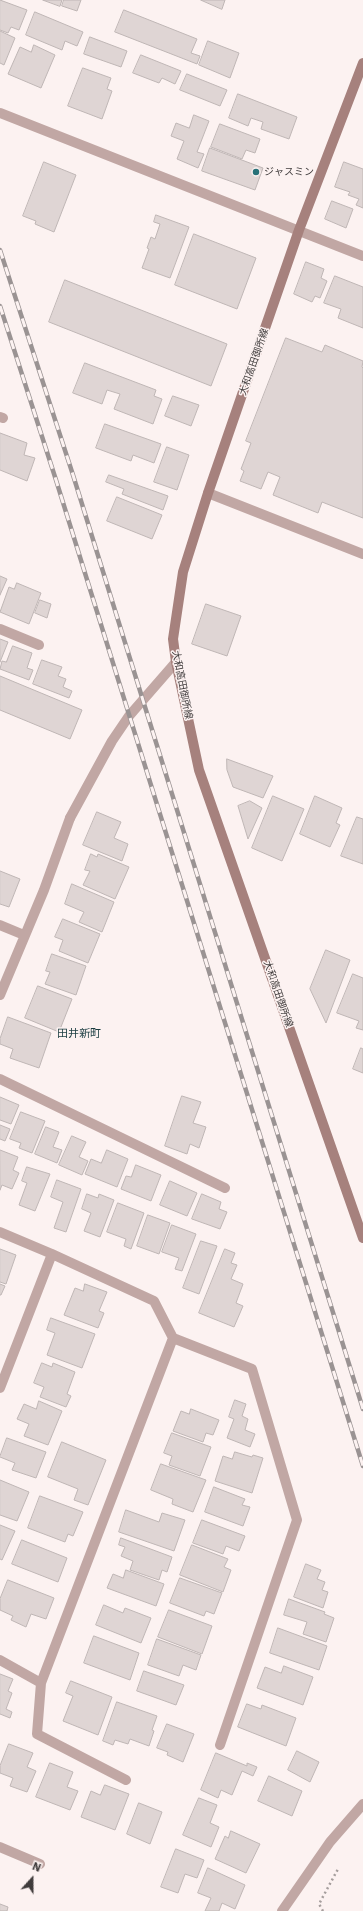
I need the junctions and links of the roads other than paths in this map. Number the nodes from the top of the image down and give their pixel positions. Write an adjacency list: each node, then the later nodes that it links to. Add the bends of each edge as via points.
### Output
1 (363, 63): 3 (main road, 大和高田御所線)
2 (0, 113): 3 (street)
3 (299, 230): 4 (street); 5 (main road, 大和高田御所線)
4 (363, 256)
5 (208, 493): 6 (street); 9 (main road, 大和高田御所線, via 183,572 173,639)
6 (363, 554)
7 (0, 629): 8 (street)
8 (39, 645)
9 (176, 662): 11 (street, via 129,716 112,741 70,818 44,890); 16 (main road, 大和高田御所線, via 200,770)
10 (0, 925): 11 (street)
11 (24, 935): 12 (street)
12 (0, 995)
13 (0, 1079): 14 (street)
14 (225, 1188)
15 (0, 1232): 17 (street)
16 (363, 1238)
17 (52, 1254): 18 (street, via 154,1301); 19 (street)
18 (173, 1338): 21 (street); 22 (street, via 252,1369 296,1520)
19 (0, 1388)
20 (0, 1660): 21 (street)
21 (41, 1683): 23 (street, via 37,1734)
22 (220, 1745)
23 (126, 1780)
24 (363, 1804): 27 (street, via 330,1842)
25 (0, 1847): 26 (street)
26 (40, 1864)
27 (282, 1911)

